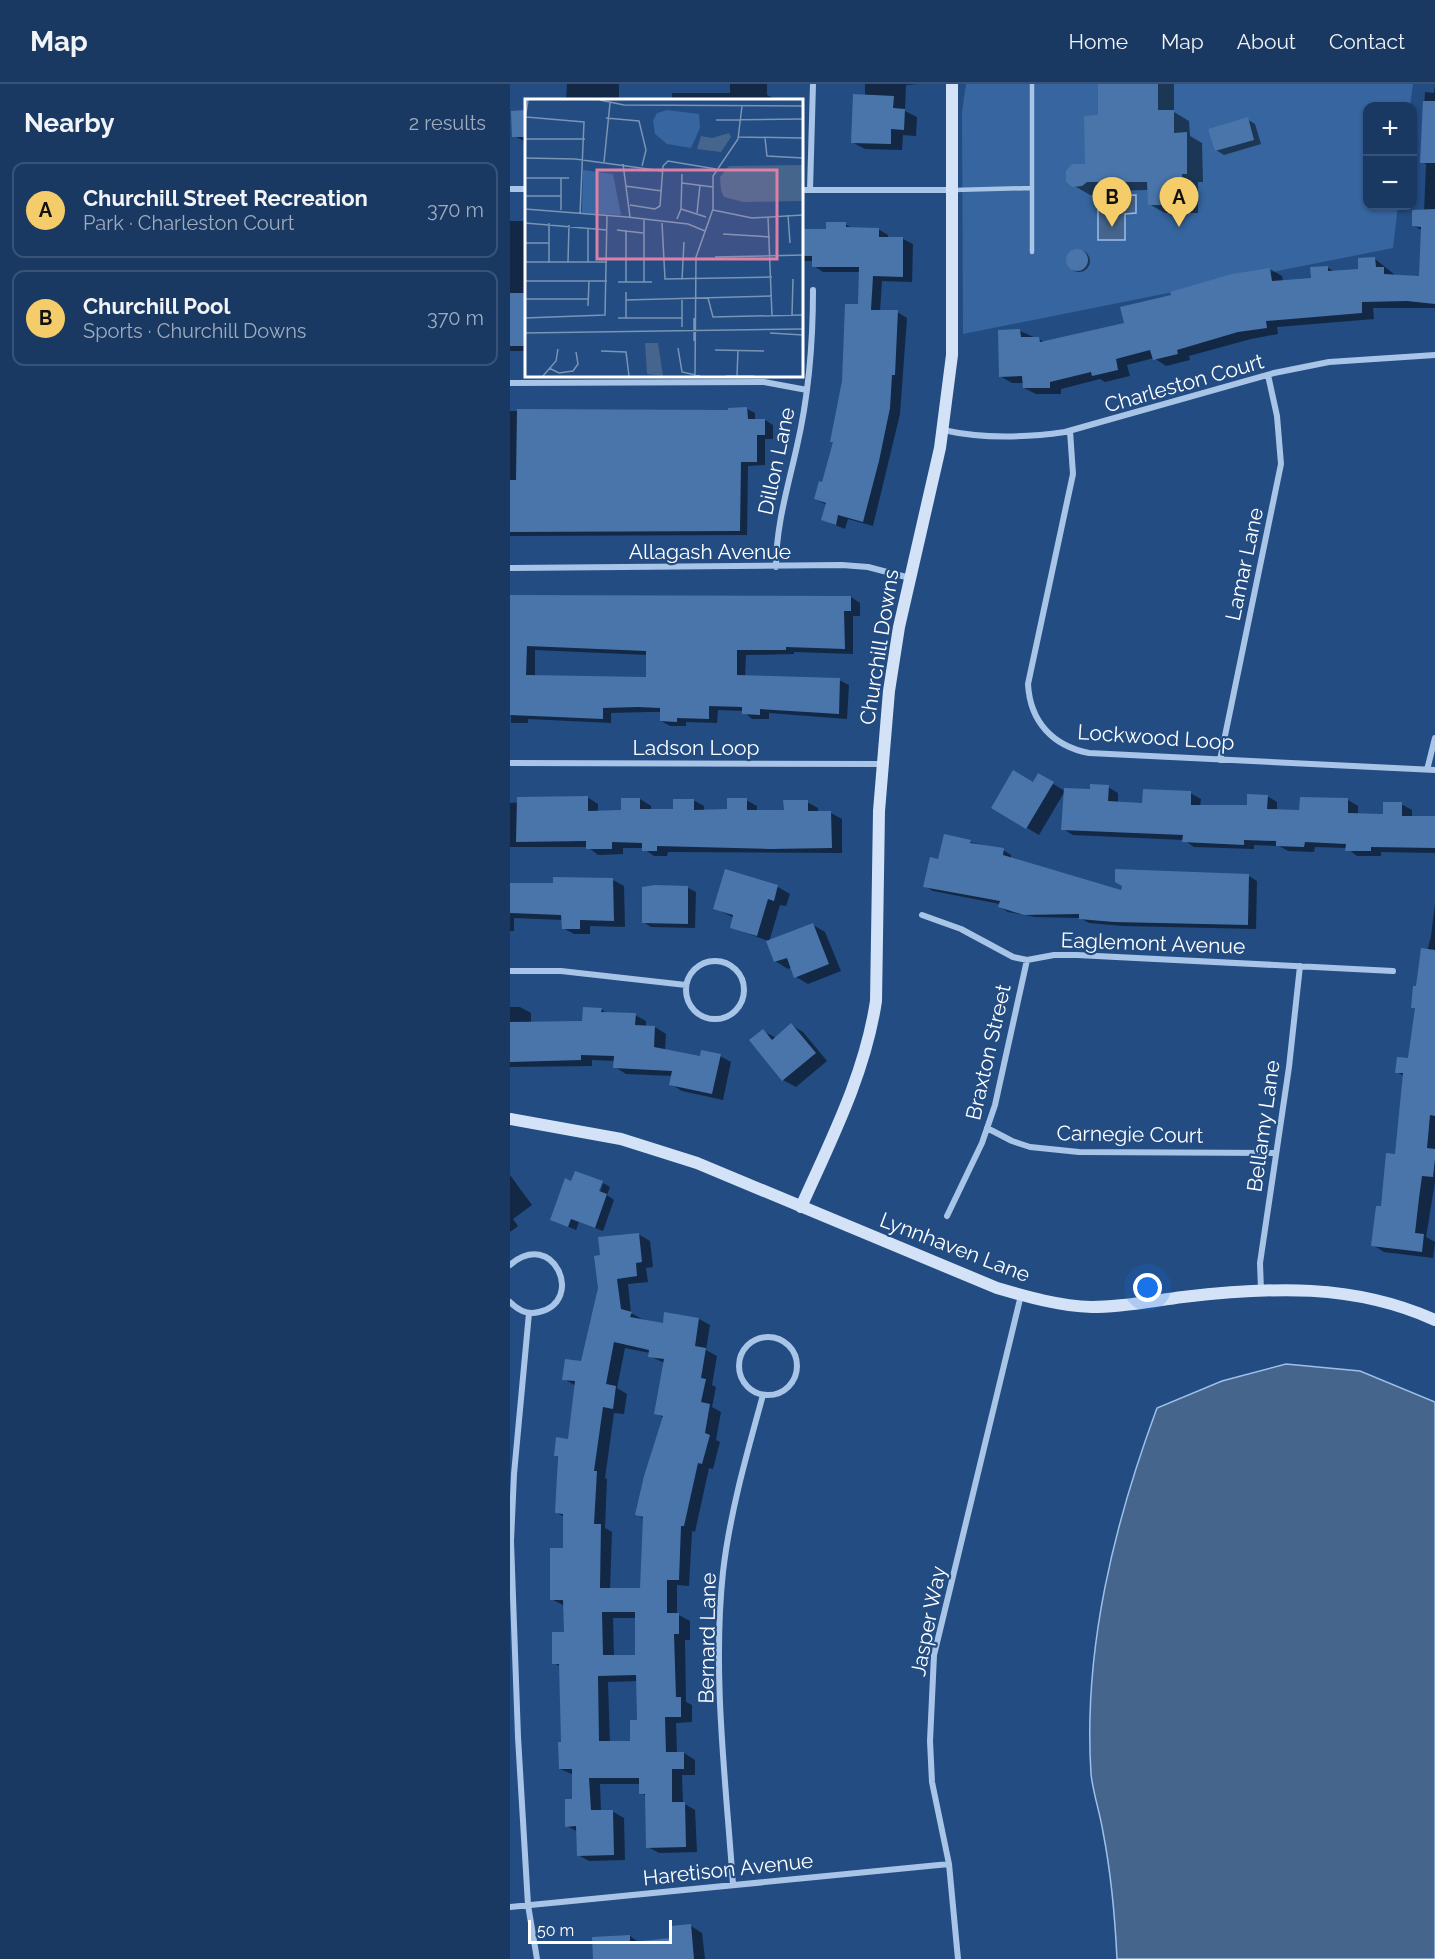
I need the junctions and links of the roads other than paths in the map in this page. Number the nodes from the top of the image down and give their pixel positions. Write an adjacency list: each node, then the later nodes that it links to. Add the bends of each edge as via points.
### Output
1 (813, 84): 6 (street)
2 (952, 84): 7 (street, Churchill Downs)
3 (1032, 84): 4 (lane)
4 (1032, 188): 7 (lane); 8 (lane)
5 (802, 190): 6 (street)
6 (810, 190): 7 (street)
7 (951, 190): 14 (street, Churchill Downs, via 952,355)
8 (1032, 252)
9 (813, 290): 13 (street, Dillon Lane)
10 (1435, 356): 11 (street, Charleston Court, via 1329,362)
11 (1268, 375): 15 (street, Charleston Court); 20 (street, Lamar Lane, via 1281,464)
12 (510, 383): 13 (street, via 764,382)
13 (807, 390): 16 (street, Dillon Lane, via 777,530)
14 (943, 430): 15 (street, Charleston Court, via 994,437); 18 (street, Churchill Downs)
15 (1070, 431): 20 (street, Lockwood Loop, via 1073,474 1028,684 1034,715 1045,731 1071,749)
16 (776, 567): 17 (street, Allagash Avenue); 18 (street, Allagash Avenue, via 868,567)
17 (510, 568)
18 (909, 578): 22 (street, Churchill Downs, via 895,648)
19 (1435, 738): 23 (street)
20 (1220, 760): 23 (street, Lockwood Loop)
21 (510, 763): 22 (street, Ladson Loop)
22 (881, 764): 34 (street, Churchill Downs, via 877,977 871,1032 860,1072)
23 (1427, 770): 24 (street, Lockwood Loop)
24 (1435, 770)
25 (922, 915): 26 (street, Eaglemont Avenue)
26 (1027, 960): 27 (street, Eaglemont Avenue, via 1054,955); 32 (street, Braxton Street, via 1005,1067)
27 (1300, 966): 29 (street, Eaglemont Avenue); 33 (street, Bellamy Lane)
28 (510, 971): 30 (street, via 561,971)
29 (1393, 971)
30 (686, 985): 30 (street, via 696,968 705,963 725,963 740,976 744,996 735,1012 710,1020 693,1011 685,995)
31 (510, 1119): 34 (street, Lynnhaven Lane, via 574,1129 669,1154)
32 (987, 1128): 33 (street, Carnegie Court, via 1012,1142 1069,1151); 35 (street, Braxton Street)
33 (1276, 1153): 37 (street, Bellamy Lane, via 1260,1263)
34 (801, 1207): 38 (street, Lynnhaven Lane)
35 (947, 1216)
36 (510, 1265): 40 (street, via 527,1254 537,1254 559,1269 562,1287 554,1304)
37 (1261, 1291): 38 (street, Lynnhaven Lane, via 1090,1306); 41 (street, Lynnhaven Lane, via 1333,1291 1374,1297)
38 (1022, 1295): 43 (street, Jasper Way, via 934,1655 932,1782)
39 (510, 1302): 40 (street)
40 (529, 1313): 45 (street, via 511,1541)
41 (1435, 1320)
42 (763, 1395): 42 (street, via 747,1386 739,1360 748,1344 774,1337 791,1347 798,1366 783,1392); 44 (street, Bernard Lane, via 723,1572 721,1701)
43 (949, 1864): 44 (street, Haretison Avenue); 48 (street, Jasper Way)
44 (733, 1885): 45 (street, Haretison Avenue)
45 (528, 1905): 46 (street, Haretison Avenue); 47 (street)
46 (510, 1907)
47 (537, 1959)
48 (958, 1959)

